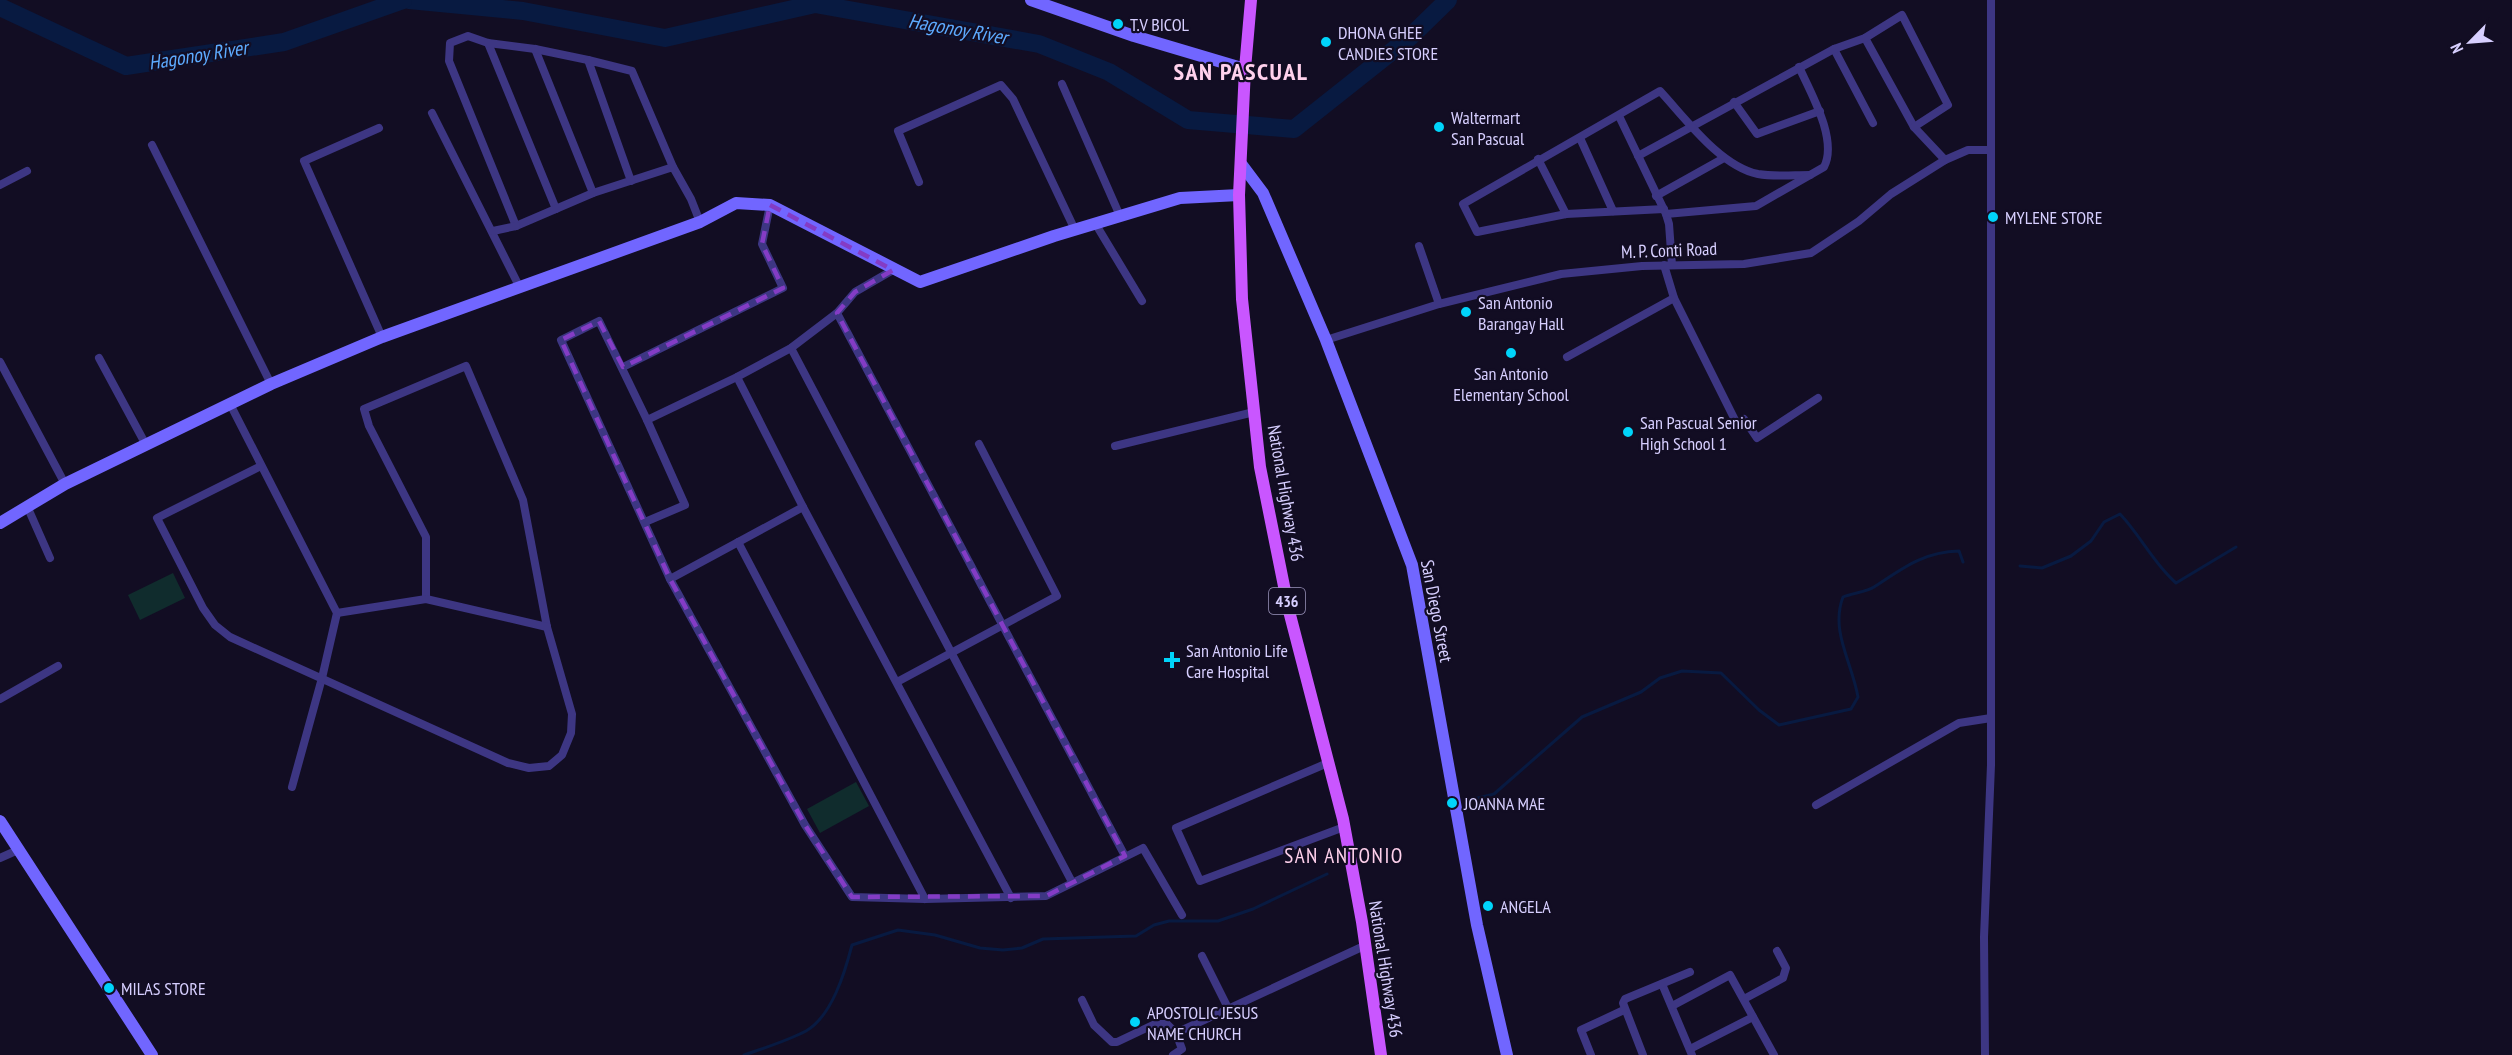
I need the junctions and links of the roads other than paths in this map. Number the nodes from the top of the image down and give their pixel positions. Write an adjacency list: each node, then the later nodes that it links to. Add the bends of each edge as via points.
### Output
1 (1031, 0): 10 (street)
2 (1251, 0): 10 (main road, National Highway 436 / 436)
3 (1991, 0): 22 (street)
4 (1865, 38): 7 (street); 18 (street); 18 (street, via 1902,15 1948,105)
5 (488, 43): 6 (street); 38 (street); 45 (street, via 468,36 450,43 449,60)
6 (535, 49): 8 (street); 34 (street)
7 (1834, 49): 9 (street); 16 (street)
8 (588, 60): 28 (street, via 632,71); 31 (street)
9 (1800, 67): 12 (street); 13 (street)
10 (1245, 69): 27 (main road, National Highway 436 / 436)
11 (1062, 84): 42 (street)
12 (1734, 102): 13 (street, via 1757,134); 17 (street)
13 (1820, 111): 30 (street, via 1828,159 1824,167)
14 (432, 113): 47 (street)
15 (1619, 116): 17 (street, via 1660,91); 20 (street); 23 (street)
16 (1873, 123)
17 (1692, 125): 23 (street); 24 (street)
18 (1914, 127): 26 (street)
19 (379, 128): 56 (street, via 304,161)
20 (1580, 138): 25 (street); 39 (street)
21 (152, 145): 64 (street)
22 (1991, 150): 26 (street, M. P. Conti Road, via 1968,150); 90 (street)
23 (1638, 156): 36 (street)
24 (1724, 158): 30 (street, via 1759,174); 36 (street)
25 (1538, 159): 41 (street); 41 (street, via 1463,204 1477,232)
26 (1945, 160): 49 (street, M. P. Conti Road, via 1811,253 1744,264)
27 (1242, 165): 35 (main road, National Highway 436 / 436); 57 (street, San Diego Street, via 1263,193)
28 (673, 167): 31 (street); 43 (street)
29 (27, 171): 33 (street)
30 (1810, 176): 40 (street, via 1756,206)
31 (631, 181): 34 (street)
32 (919, 182): 46 (street, via 898,131 1001,85 1013,99)
33 (0, 185)
34 (593, 193): 38 (street)
35 (1239, 195): 42 (street, via 1180,198); 67 (main road, National Highway 436 / 436, via 1242,299)
36 (1656, 196): 40 (street)
37 (770, 205): 43 (street, via 736,203); 50 (street); 62 (street, via 762,244 783,288)
38 (556, 209): 45 (street)
39 (1613, 211): 40 (street); 41 (street)
40 (1665, 211): 49 (street, via 1669,224)
41 (1566, 214)
42 (1120, 216): 44 (street)
43 (700, 222): 51 (street)
44 (1095, 224): 46 (street); 53 (street)
45 (516, 226): 47 (street)
46 (1075, 230): 50 (street, via 920,282)
47 (493, 231): 51 (street)
48 (1419, 246): 54 (street)
49 (1668, 265): 52 (street); 54 (street, M. P. Conti Road, via 1561,274)
50 (893, 270): 55 (street, via 855,292)
51 (520, 288): 56 (street)
52 (1674, 298): 59 (street); 65 (street, via 1737,424 1744,419 1757,438)
53 (1142, 301)
54 (1438, 304): 57 (street, M. P. Conti Road)
55 (837, 313): 58 (street); 84 (street)
56 (382, 337): 64 (street)
57 (1326, 340): 119 (street, San Diego Street, via 1412,565 1477,924)
58 (791, 348): 63 (street); 85 (street)
59 (1567, 357)
60 (99, 358): 70 (street)
61 (0, 362): 73 (street)
62 (622, 367): 68 (street); 76 (street, via 599,321 561,340)
63 (737, 377): 68 (street); 75 (street)
64 (271, 384): 66 (street)
65 (1818, 398)
66 (230, 404): 70 (street); 72 (street)
67 (1254, 412): 71 (street); 91 (main road, National Highway 436 / 436, via 1260,467 1289,611)
68 (647, 420): 76 (street, via 685,505)
69 (980, 444): 84 (street, via 1057,596)
70 (146, 445): 73 (street)
71 (1115, 446)
72 (261, 466): 82 (street); 87 (street, via 156,518 215,626 230,637)
73 (65, 484): 74 (street)
74 (27, 506): 77 (street); 79 (street)
75 (803, 507): 78 (street); 88 (street)
76 (645, 522): 80 (street)
77 (0, 523)
78 (738, 542): 80 (street); 101 (street)
79 (50, 558)
80 (670, 579): 101 (street, via 805,825 852,897)
81 (426, 599): 82 (street); 83 (street); 83 (street, via 426,537 364,409 466,366 523,500)
82 (337, 613): 87 (street)
83 (547, 627): 87 (street, via 572,714 571,733 562,755 549,766 529,768 508,763)
84 (1002, 627): 85 (street); 97 (street)
85 (951, 653): 88 (street); 99 (street)
86 (58, 666): 89 (street)
87 (322, 678): 92 (street)
88 (897, 682): 100 (street)
89 (0, 699)
90 (1991, 718): 93 (street, via 1959,723); 123 (street, via 1984,927)
91 (1330, 762): 95 (main road, National Highway 436 / 436); 95 (street, via 1176,828 1200,881)
92 (292, 787)
93 (1816, 805)
94 (0, 821): 96 (street)
95 (1344, 827): 103 (main road, National Highway 436 / 436)
96 (18, 849): 98 (street); 116 (street)
97 (1125, 856): 99 (street); 102 (street, via 1143,848)
98 (0, 858)
99 (1072, 882): 100 (street, via 1046,897)
100 (1011, 898): 101 (street)
101 (925, 899)
102 (1182, 915)
103 (1364, 946): 111 (street); 118 (main road, National Highway 436 / 436)
104 (1777, 951): 108 (street, via 1786,968 1783,978)
105 (1202, 956): 111 (street)
106 (1690, 972): 107 (street)
107 (1662, 984): 110 (street); 112 (street, via 1625,999)
108 (1744, 999): 110 (street, via 1730,975); 113 (street)
109 (1082, 1000): 114 (street, via 1094,1025 1112,1042 1155,1024 1164,1023)
110 (1672, 1006): 115 (street)
111 (1228, 1008): 114 (street)
112 (1624, 1010): 120 (street, via 1581,1030); 121 (street)
113 (1754, 1017): 115 (street); 122 (street)
114 (1176, 1033): 117 (street, via 1182,1049)
115 (1691, 1052)
116 (152, 1055)
117 (1173, 1055)
118 (1381, 1055)
119 (1507, 1055)
120 (1591, 1055)
121 (1642, 1055)
122 (1774, 1055)
123 (1985, 1055)

